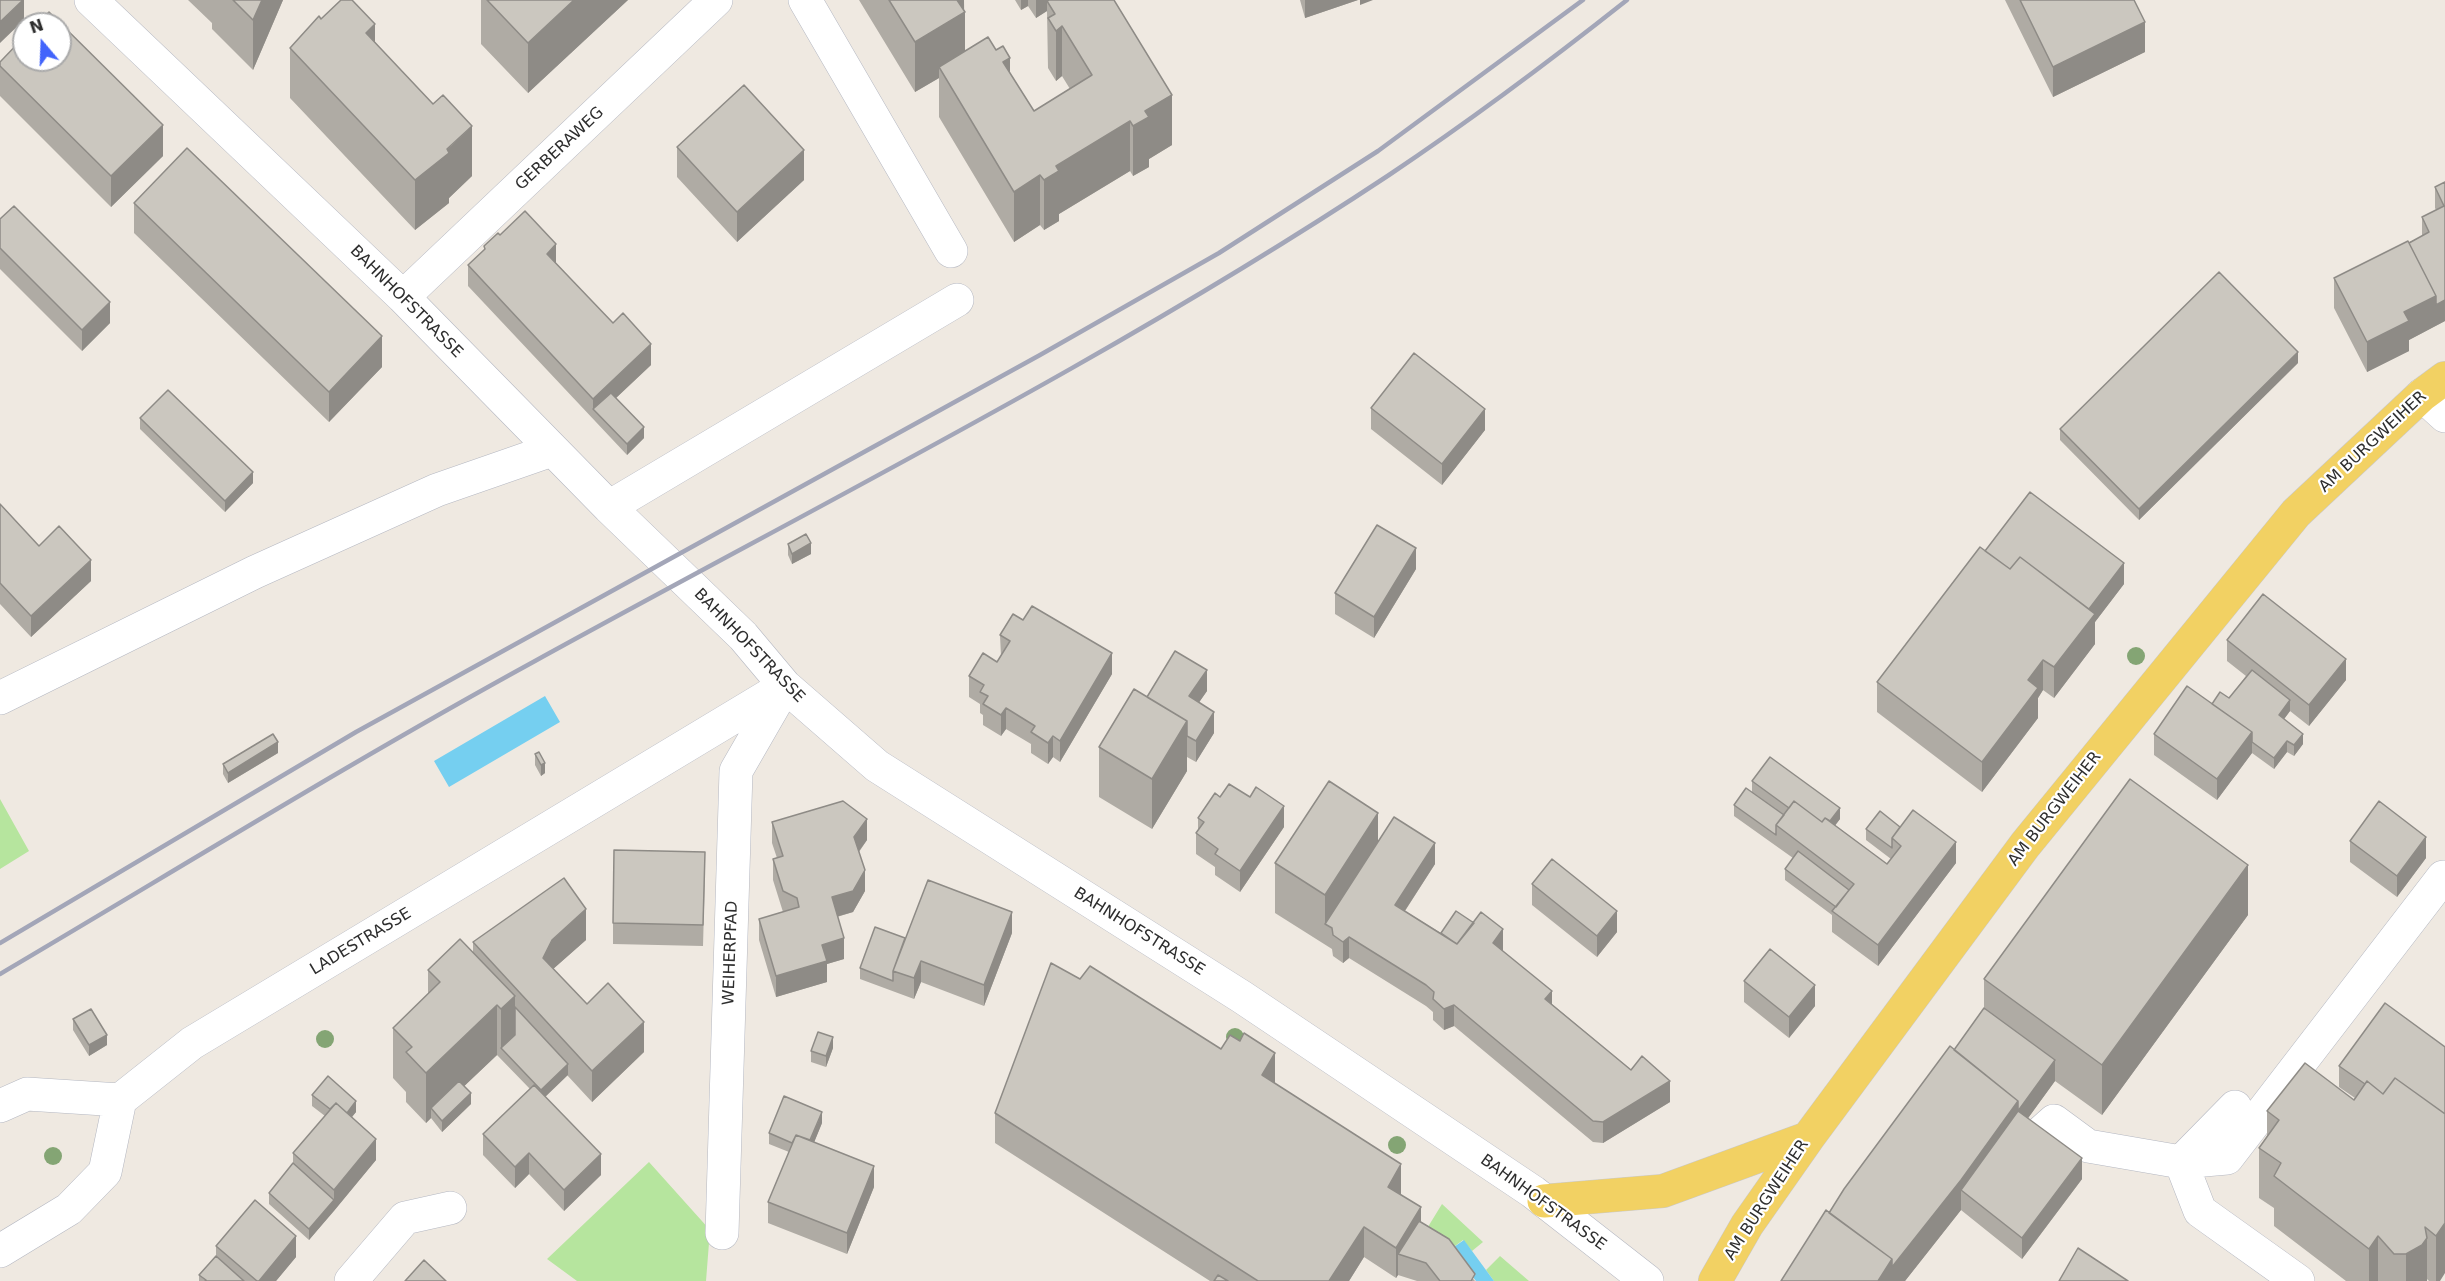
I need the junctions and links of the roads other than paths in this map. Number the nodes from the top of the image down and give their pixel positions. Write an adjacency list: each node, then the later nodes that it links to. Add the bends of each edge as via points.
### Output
1 (91, 0): 5 (street, BAHNHOFSTRASSE)
2 (717, 0): 5 (street, GERBERAWEG)
3 (805, 0): 4 (street)
4 (951, 251)
5 (403, 297): 8 (street, BAHNHOFSTRASSE)
6 (957, 300): 9 (street)
7 (2437, 396): 16 (main road, AM BURGWEIHER, via 2296,513 2025,845)
8 (552, 450): 9 (street, BAHNHOFSTRASSE); 11 (street, via 437,490 319,543)
9 (609, 507): 10 (street, BAHNHOFSTRASSE, via 743,636)
10 (785, 686): 13 (street, LADESTRASSE, via 192,1043); 19 (street, BAHNHOFSTRASSE, via 877,766 1242,997); 21 (street, WEIHERPFAD, via 736,771)
11 (0, 699)
12 (2443, 877): 18 (street, via 2227,1158)
13 (120, 1100): 14 (street, via 27,1094); 22 (street, via 105,1172 69,1209)
14 (0, 1106)
15 (2235, 1107): 18 (street)
16 (1808, 1138): 19 (main road, via 1663,1191); 25 (main road, AM BURGWEIHER, via 1747,1226)
17 (2035, 1138): 18 (street, via 2054,1121 2088,1146)
18 (2181, 1162): 26 (street, via 2200,1211)
19 (1544, 1201): 24 (street, BAHNHOFSTRASSE)
20 (450, 1208): 23 (street, via 405,1218)
21 (722, 1233)
22 (0, 1251)
23 (351, 1281)
24 (1647, 1281)
25 (1715, 1281)
26 (2298, 1281)

